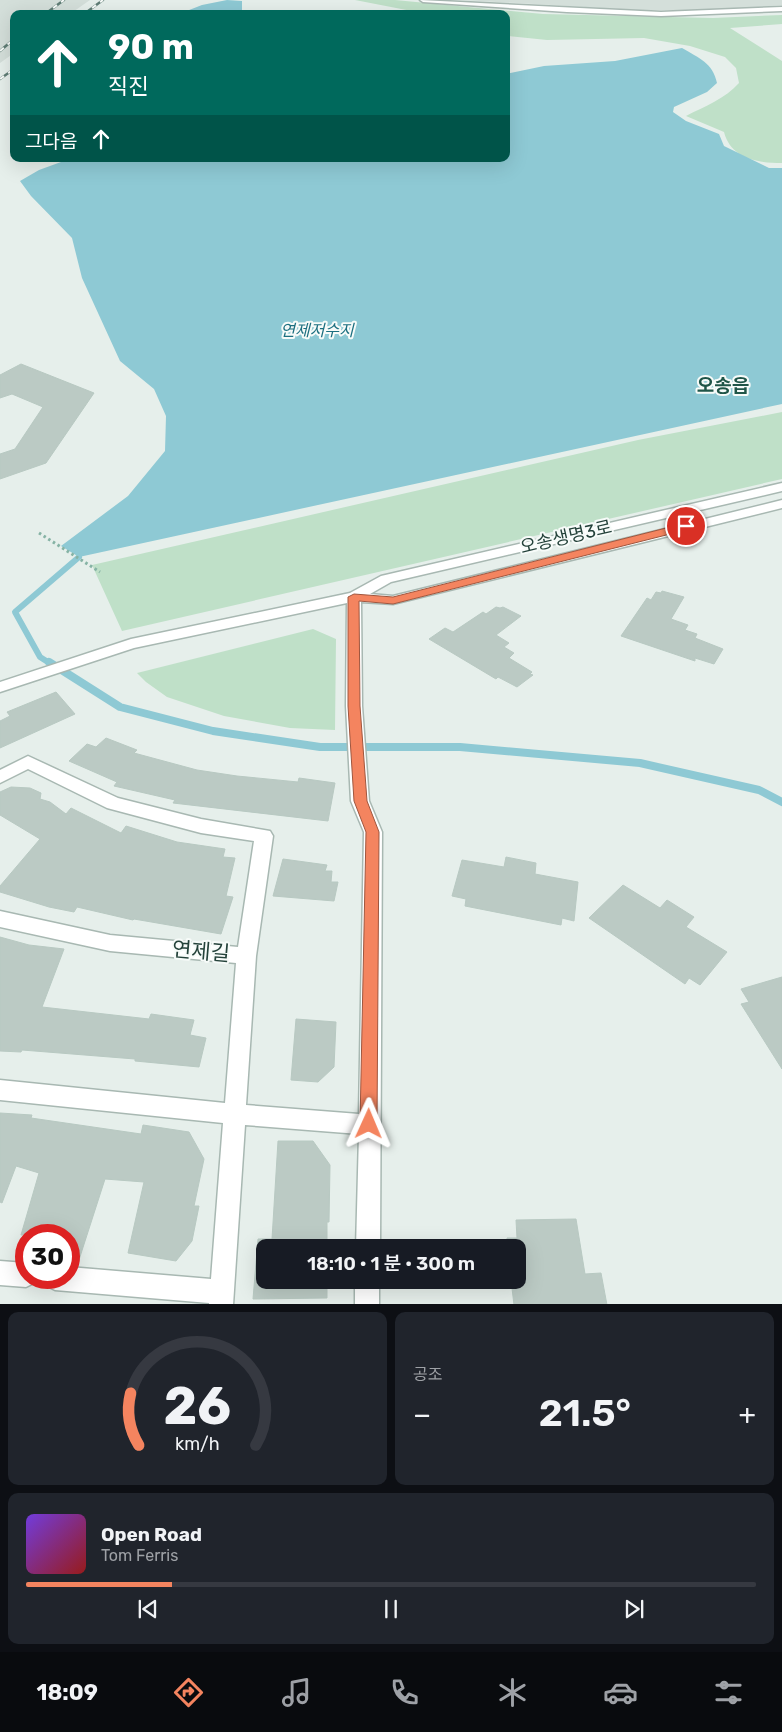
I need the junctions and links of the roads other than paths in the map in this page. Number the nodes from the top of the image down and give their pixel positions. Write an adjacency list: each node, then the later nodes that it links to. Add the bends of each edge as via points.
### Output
1 (423, 0): 3 (street)
2 (782, 10): 3 (street, via 670,14)
3 (598, 12): 4 (street, via 599,19)
4 (642, 21)
5 (782, 486): 7 (street, 오송생명3로, via 386,579)
6 (782, 504): 7 (street, 오송생명3로, via 393,600)
7 (354, 597): 8 (street, 오송생명3로, via 130,644); 14 (street, via 354,706 360,801 373,832)
8 (5, 684)
9 (0, 777): 11 (street, via 28,762 114,803 200,826 264,836)
10 (0, 919): 11 (street, 연제길, via 110,943)
11 (246, 956): 13 (street, 연제길)
12 (0, 1090): 13 (street)
13 (235, 1114): 14 (street); 20 (street, 연제길)
14 (369, 1124): 15 (street)
15 (368, 1239)
16 (0, 1273): 17 (street)
17 (15, 1274)
18 (80, 1281): 20 (street, 연제길)
19 (367, 1289): 21 (street)
20 (221, 1298)
21 (367, 1304)

